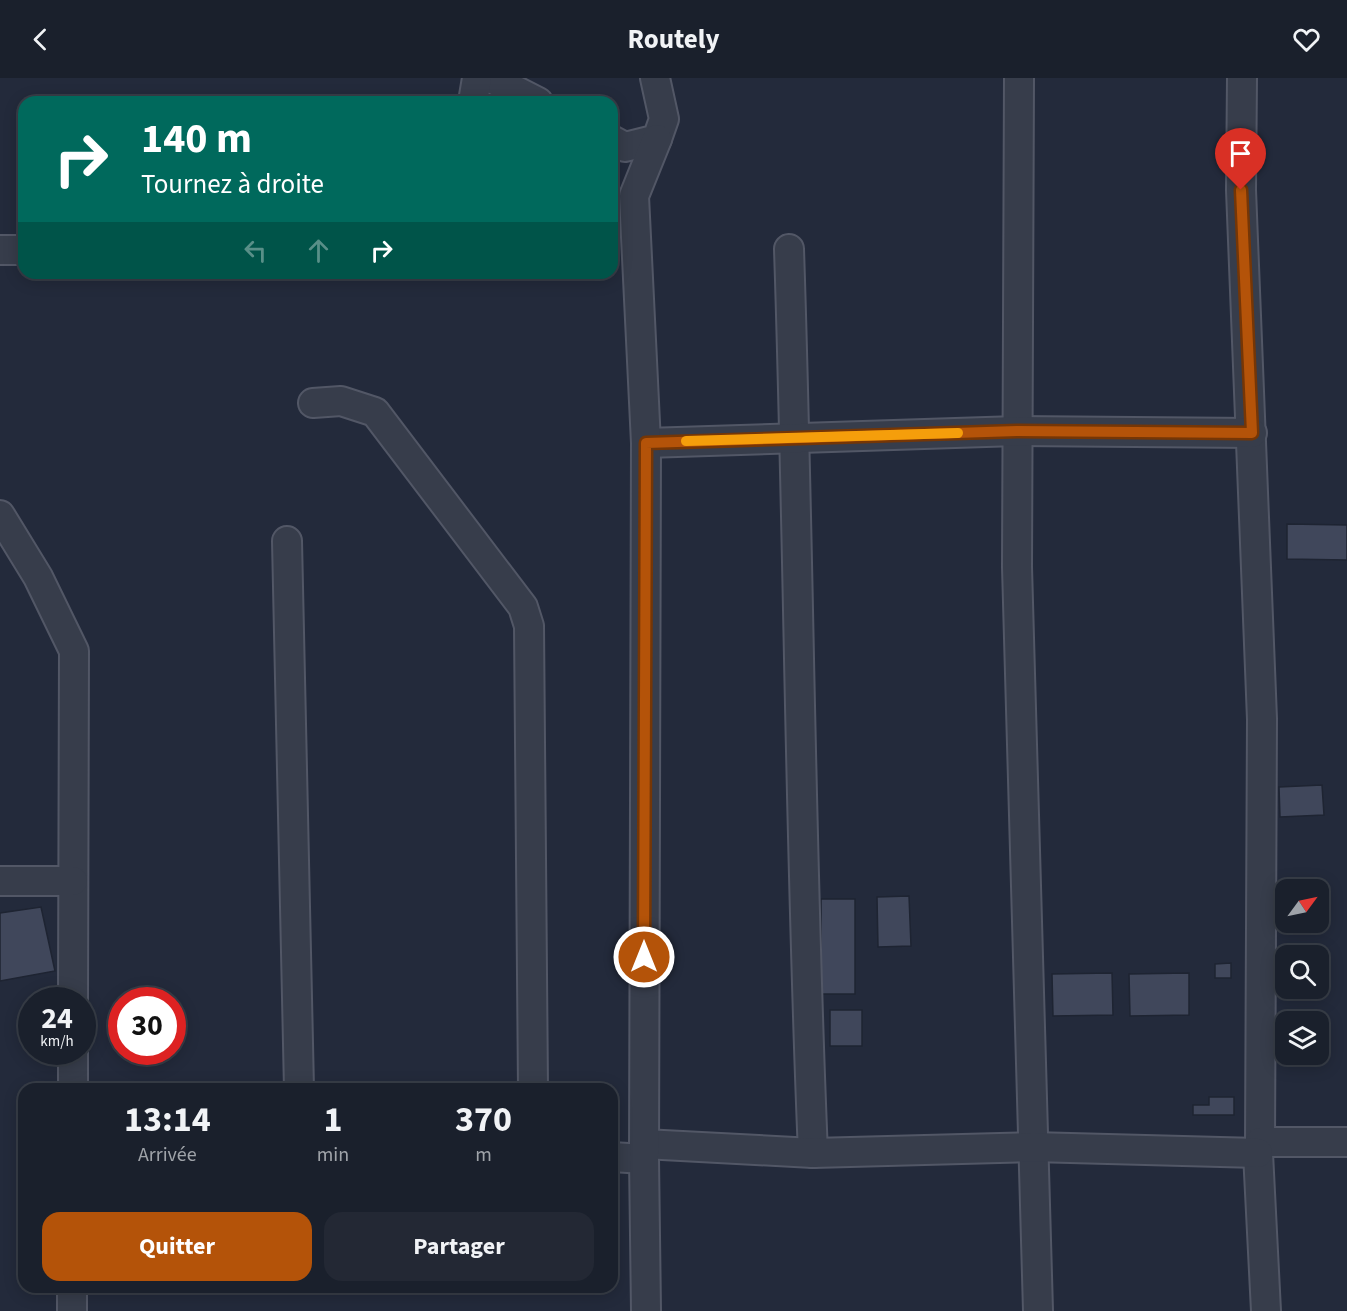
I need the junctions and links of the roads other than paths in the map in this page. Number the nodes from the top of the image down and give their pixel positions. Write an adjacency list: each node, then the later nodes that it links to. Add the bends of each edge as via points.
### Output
1 (477, 78): 6 (street)
2 (491, 78): 7 (street)
3 (655, 78): 8 (street, via 664,119)
4 (1019, 78): 14 (street)
5 (1242, 78): 15 (street, via 1241,190)
6 (473, 96)
7 (526, 96)
8 (657, 138): 9 (street, via 625,147); 17 (street, via 634,196)
9 (618, 143)
10 (789, 249): 16 (street)
11 (0, 250): 12 (street)
12 (18, 250)
13 (313, 403): 26 (street, via 341,401 375,412 523,607 529,626)
14 (1017, 431): 15 (street); 16 (street); 28 (street, via 1017,567)
15 (1252, 433): 29 (street, via 1262,719)
16 (795, 438): 17 (street); 31 (street, via 804,945)
17 (646, 443): 30 (street)
18 (0, 515): 21 (street, via 38,577 74,651)
19 (287, 541): 25 (street)
20 (0, 881): 21 (street)
21 (74, 881): 22 (street)
22 (73, 987)
23 (73, 1065): 24 (street)
24 (73, 1083)
25 (299, 1083)
26 (533, 1083)
27 (1347, 1142): 29 (street)
28 (1033, 1147): 29 (street); 31 (street); 36 (street)
29 (1259, 1148): 37 (street)
30 (644, 1151): 31 (street); 32 (street); 35 (street)
31 (813, 1153)
32 (618, 1156)
33 (72, 1293): 34 (street)
34 (72, 1311)
35 (646, 1311)
36 (1038, 1311)
37 (1266, 1311)

